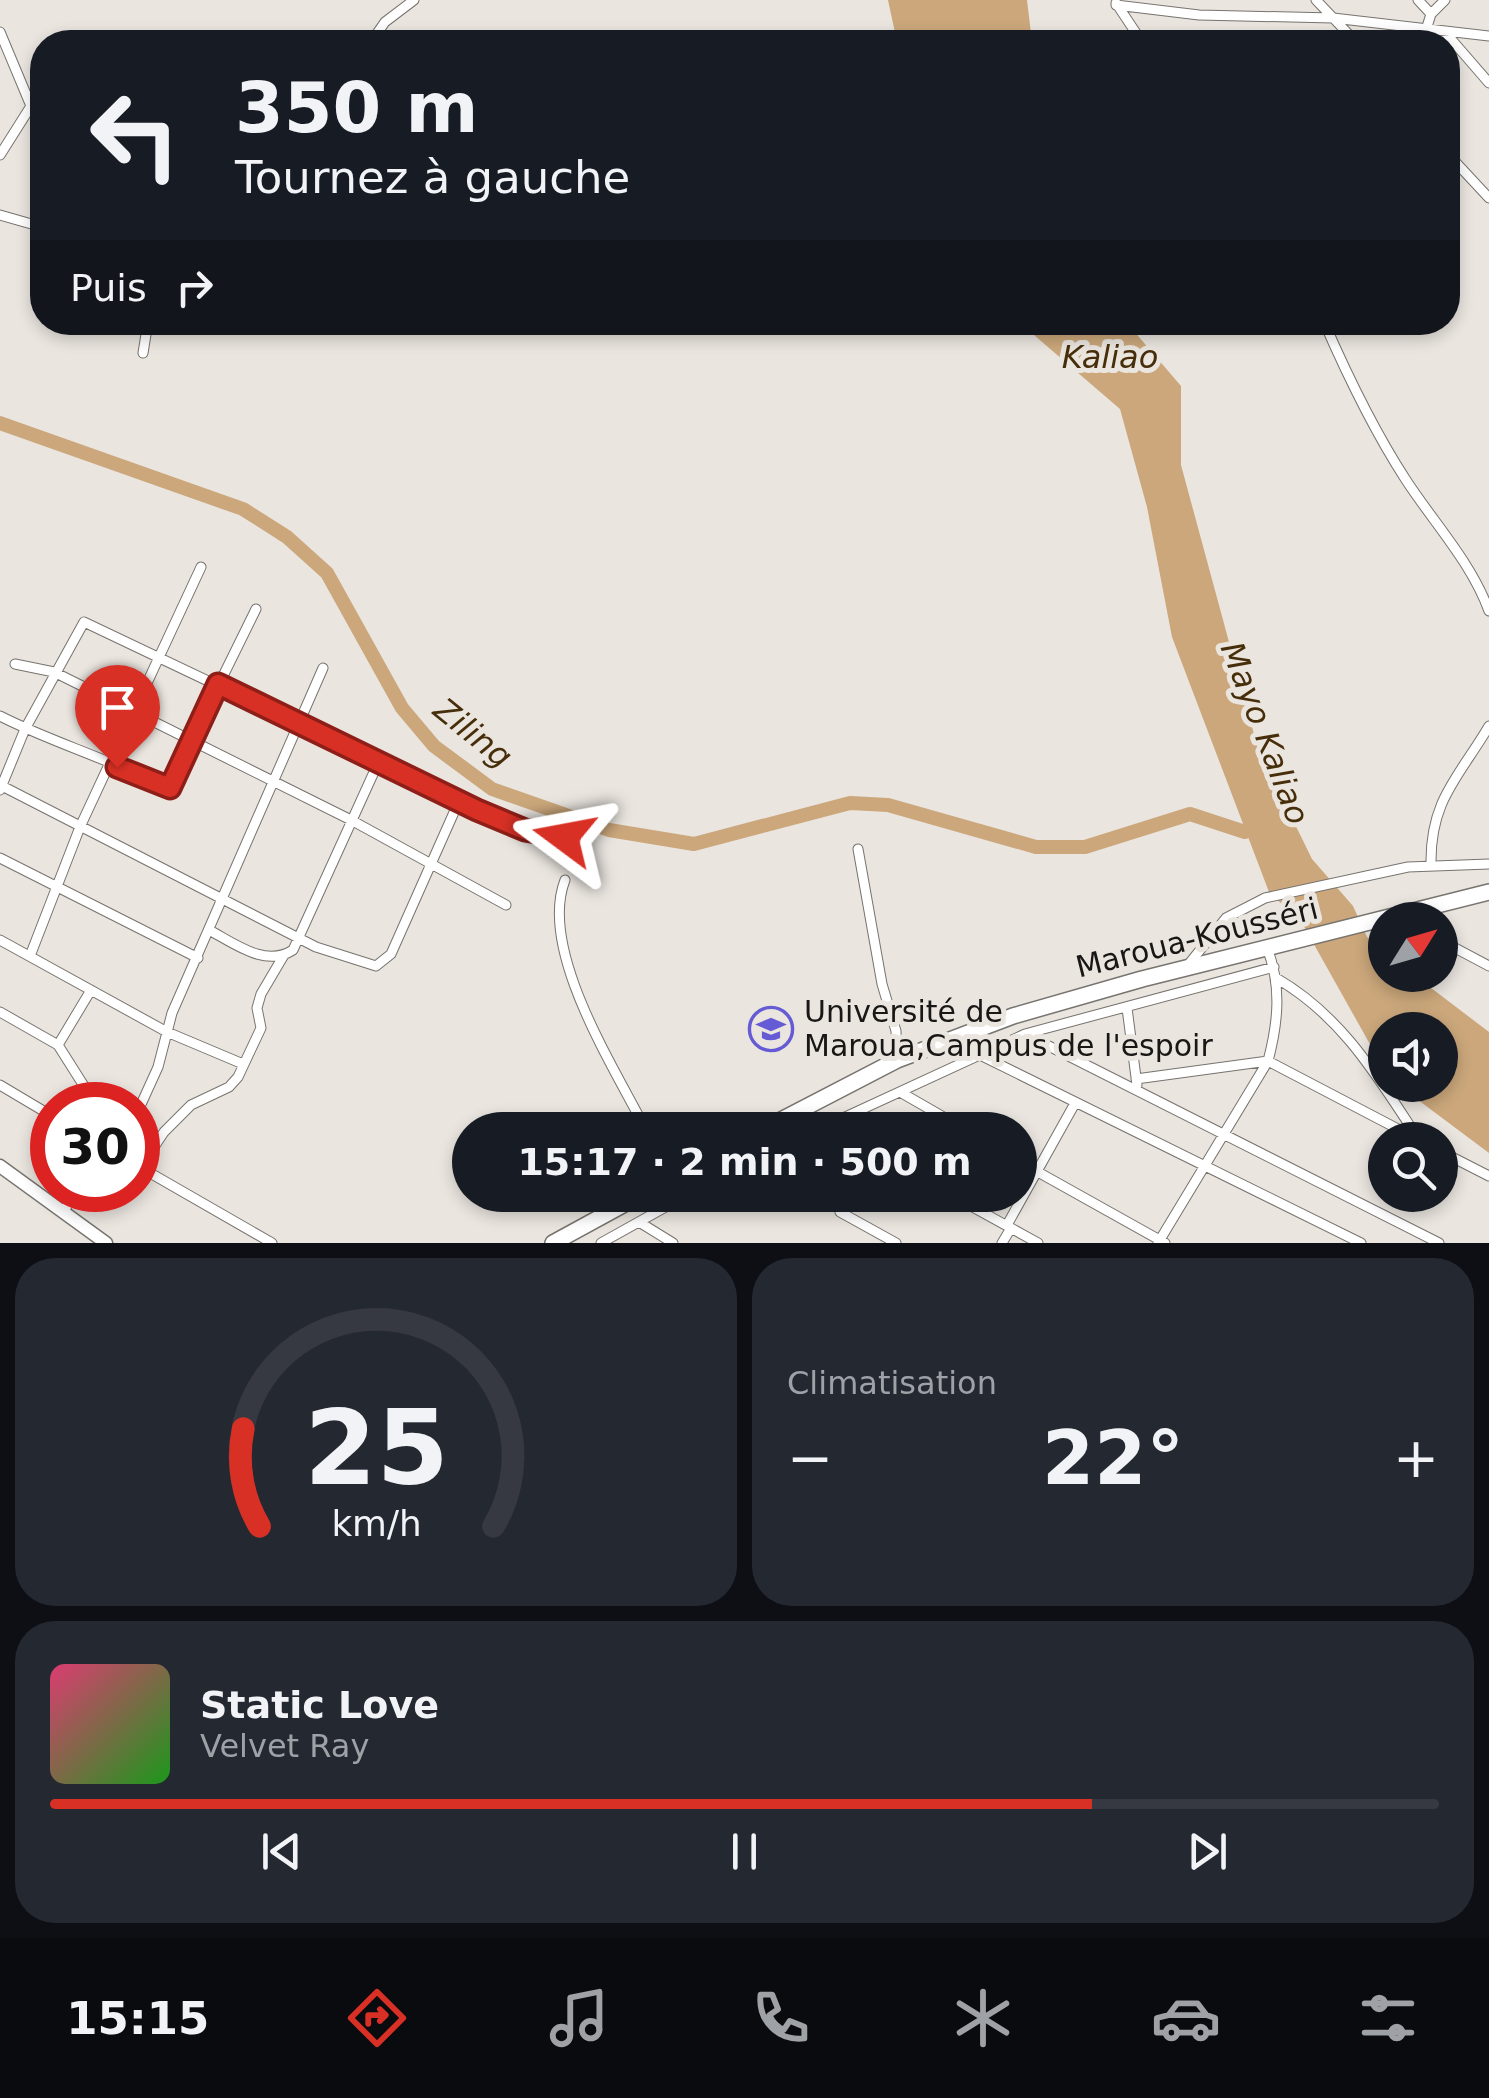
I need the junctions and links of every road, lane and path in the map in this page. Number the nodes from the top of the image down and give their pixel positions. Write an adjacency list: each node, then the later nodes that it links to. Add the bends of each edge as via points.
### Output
1 (414, 0): 8 (street)
2 (1316, 0): 7 (street)
3 (1418, 0): 6 (street)
4 (1445, 0): 6 (street)
5 (1116, 2): 7 (street, via 1199,16); 9 (street)
6 (1431, 14): 11 (street)
7 (1334, 18): 10 (street); 11 (street)
8 (380, 30)
9 (1134, 30)
10 (1345, 30)
11 (1426, 30)
12 (0, 32): 17 (street)
13 (1460, 33): 14 (street)
14 (1489, 36)
15 (1460, 49): 16 (street)
16 (1489, 83)
17 (30, 104)
18 (30, 108): 19 (street)
19 (0, 155)
20 (1460, 167): 21 (street)
21 (1489, 198)
22 (0, 215): 23 (street)
23 (30, 224)
24 (146, 335): 26 (street)
25 (1330, 335): 29 (street, via 1374,426 1470,570)
26 (143, 353)
27 (201, 568): 30 (street)
28 (256, 609): 34 (street)
29 (1489, 610)
30 (158, 656): 33 (street, via 84,622); 34 (street); 35 (street)
31 (14, 664): 33 (street)
32 (323, 668): 37 (street)
33 (54, 672): 35 (street); 39 (street)
34 (218, 684): 37 (street); 40 (street)
35 (134, 713): 40 (street); 42 (street)
36 (0, 716): 39 (street)
37 (298, 721): 41 (street); 43 (street)
38 (1489, 726): 52 (street, via 1445,790 1430,838)
39 (25, 729): 42 (street); 44 (street)
40 (190, 740): 42 (street, via 168,790); 43 (street)
41 (379, 762): 45 (street); 46 (street)
42 (110, 766): 47 (street)
43 (271, 781): 46 (street); 57 (street)
44 (0, 787): 47 (street)
45 (459, 801): 48 (street, via 525,830); 51 (street)
46 (352, 820): 51 (street); 62 (street)
47 (80, 826): 55 (street); 57 (street)
48 (564, 837)
49 (858, 850): 79 (street)
50 (0, 859): 55 (street)
51 (430, 863): 59 (street); 62 (street, via 384,963 368,965)
52 (1431, 864): 53 (street); 70 (street, via 1266,898 1226,918)
53 (1489, 864)
54 (565, 880): 89 (street, via 558,905 570,973)
55 (54, 886): 66 (street); 68 (street)
56 (1489, 892): 58 (highway, Maroua-Kousséri)
57 (224, 897): 61 (street); 62 (street)
58 (1458, 902)
59 (506, 906)
60 (1368, 924): 64 (highway, Maroua-Kousséri)
61 (208, 930): 67 (street, via 256,955); 68 (street)
62 (301, 936): 67 (street)
63 (0, 940): 66 (street)
64 (1267, 948): 70 (highway, Maroua-Kousséri); 71 (street)
65 (1458, 950): 69 (street)
66 (30, 956): 72 (street)
67 (284, 956): 81 (street, via 261,994 261,1028)
68 (198, 958): 75 (street)
69 (1489, 966)
70 (1184, 970): 79 (highway, Maroua-Kousséri, via 1013,1016)
71 (1275, 973): 73 (street); 80 (street, via 1276,1030); 94 (street, via 1360,1050)
72 (91, 990): 75 (street); 77 (street)
73 (1127, 1008): 76 (street); 84 (street)
74 (0, 1012): 77 (street)
75 (167, 1032): 81 (street); 83 (street)
76 (1025, 1034): 78 (street); 84 (street)
77 (58, 1046): 82 (street)
78 (978, 1054): 86 (street); 88 (street)
79 (897, 1060): 90 (highway, Maroua-Kousséri)
80 (1268, 1061): 84 (street); 93 (street); 95 (street)
81 (243, 1064): 96 (street, via 233,1084 196,1100)
82 (81, 1082)
83 (151, 1082)
84 (1137, 1084): 95 (street)
85 (0, 1085): 87 (street)
86 (900, 1092): 91 (street); 92 (street)
87 (30, 1103)
88 (1074, 1105): 98 (street); 99 (street)
89 (637, 1112)
90 (797, 1112)
91 (859, 1112)
92 (935, 1112)
93 (1385, 1122)
94 (1407, 1122)
95 (1223, 1135): 98 (street); 112 (street)
96 (160, 1138)
97 (1458, 1160): 101 (street)
98 (1202, 1167): 113 (street); 122 (street)
99 (1037, 1172): 113 (street)
100 (3, 1174): 103 (main road)
101 (1489, 1176)
102 (160, 1179): 115 (street)
103 (30, 1189)
104 (69, 1212): 114 (main road)
105 (610, 1212): 116 (highway)
106 (657, 1212): 110 (street)
107 (840, 1212): 119 (street)
108 (983, 1212): 111 (street)
109 (1016, 1212): 111 (street)
110 (639, 1222): 117 (street); 118 (street)
111 (1009, 1226): 120 (street); 121 (street)
112 (1404, 1226): 123 (street); 124 (street)
113 (1161, 1242)
114 (106, 1243)
115 (272, 1243)
116 (553, 1243)
117 (601, 1243)
118 (673, 1243)
119 (896, 1243)
120 (1002, 1243)
121 (1038, 1243)
122 (1361, 1243)
123 (1408, 1243)
124 (1439, 1243)

